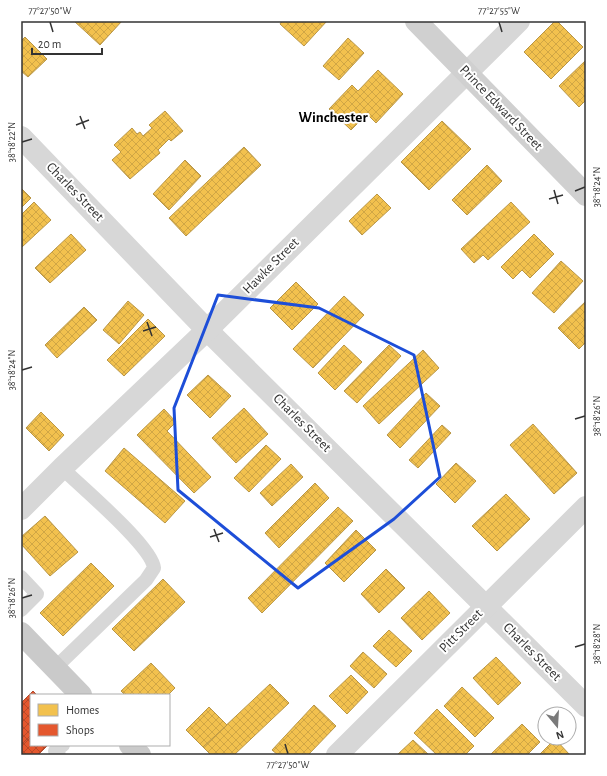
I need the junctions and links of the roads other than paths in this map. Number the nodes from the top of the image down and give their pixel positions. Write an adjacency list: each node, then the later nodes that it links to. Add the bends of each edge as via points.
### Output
1 (416, 21): 3 (street, Prince Edward Street)
2 (519, 21): 3 (street, Hawke Street)
3 (466, 73): 5 (street, Prince Edward Street); 6 (street, Hawke Street)
4 (21, 137): 6 (street, Charles Street)
5 (586, 195)
6 (207, 330): 7 (street, Hawke Street); 11 (street, Charles Street)
7 (62, 468): 9 (street, Hawke Street); 14 (lane, via 130,533 147,552 154,568 146,580)
8 (586, 507): 11 (street, Pitt Street)
9 (21, 509)
10 (21, 577): 12 (lane, via 37,594)
11 (487, 606): 16 (street, Charles Street); 21 (street, Pitt Street)
12 (21, 610)
13 (21, 633): 14 (main road)
14 (55, 668): 15 (main road)
15 (80, 694)
16 (586, 706)
17 (62, 746): 19 (lane, via 56,751)
18 (131, 746): 20 (main road)
19 (59, 755)
20 (140, 755)
21 (337, 755)

